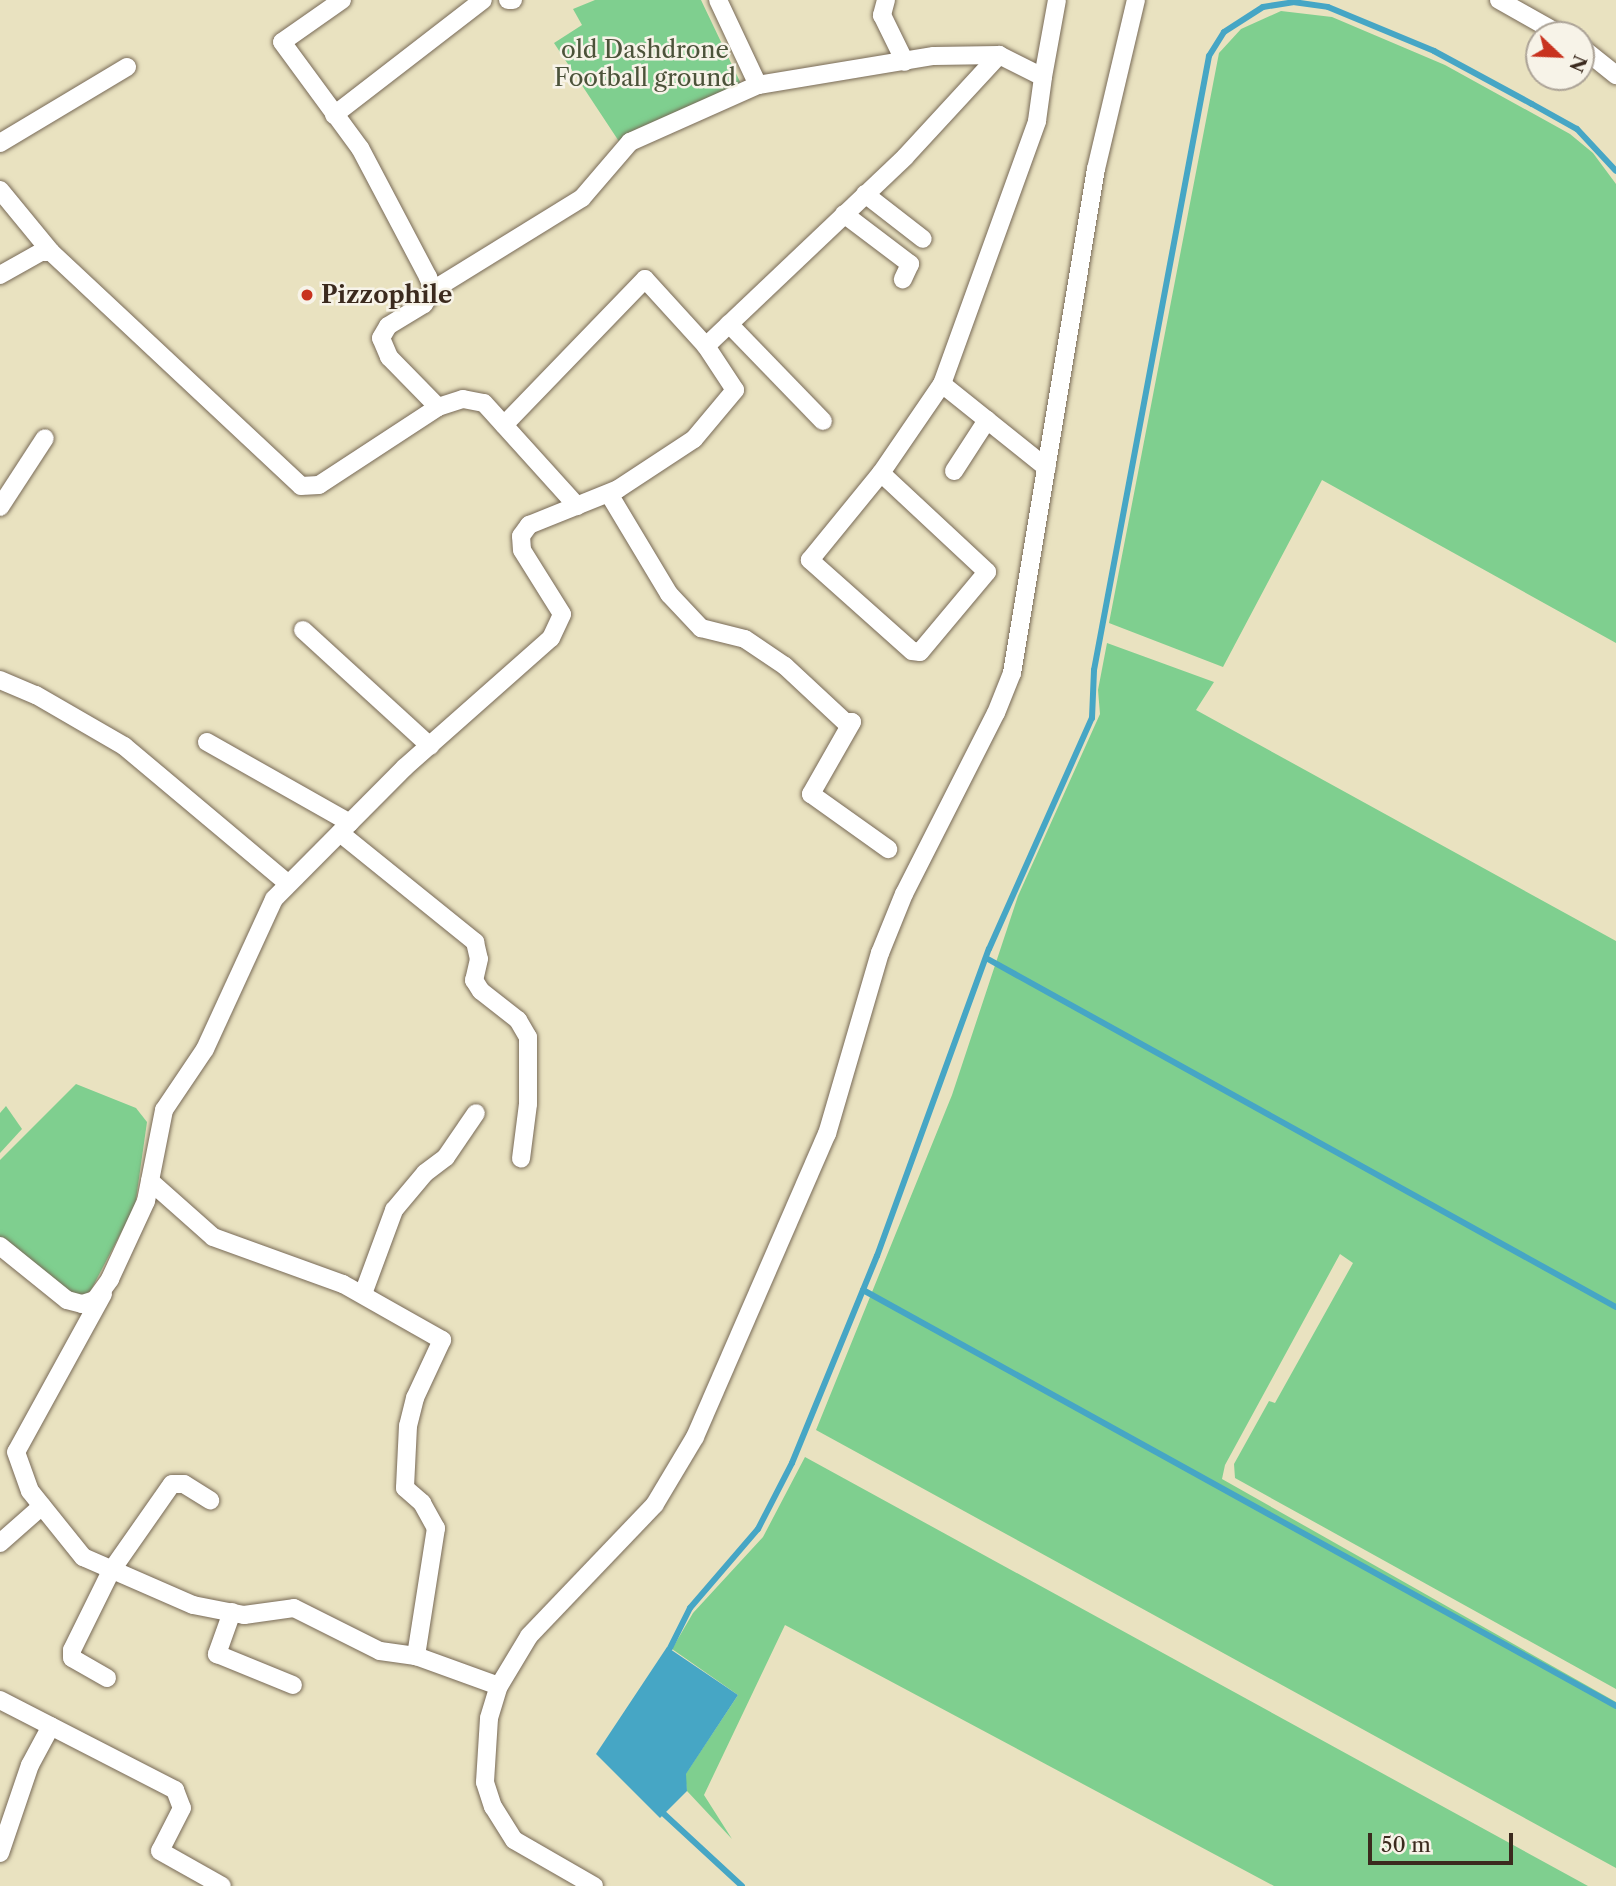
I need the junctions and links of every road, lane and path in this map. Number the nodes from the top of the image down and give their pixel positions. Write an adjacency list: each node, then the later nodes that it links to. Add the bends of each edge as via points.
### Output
1 (342, 0): 16 (street, via 282,42)
2 (484, 0): 16 (street)
3 (886, 0): 11 (street, via 882,15)
4 (1057, 0): 14 (street)
5 (1136, 0): 34 (street, via 1096,169)
6 (1499, 0): 8 (street)
7 (719, 1): 15 (street)
8 (1536, 21)
9 (999, 55): 11 (street, via 934,56); 14 (street); 19 (street)
10 (1595, 58): 13 (street)
11 (905, 62): 15 (street)
12 (127, 67): 17 (street)
13 (1616, 75)
14 (1043, 77): 28 (street, via 1037,121)
15 (758, 85): 25 (street, via 630,142 582,198)
16 (334, 115): 25 (street, via 360,148)
17 (0, 143)
18 (0, 190): 22 (street)
19 (865, 194): 20 (street); 21 (street)
20 (844, 214): 24 (street, via 910,264); 26 (street)
21 (923, 239)
22 (51, 252): 23 (street, via 41,252); 29 (street, via 301,486 319,485)
23 (0, 275)
24 (903, 279)
25 (432, 290): 29 (street, via 424,304 388,326 381,338 388,357)
26 (729, 324): 27 (street); 30 (street)
27 (706, 346): 32 (street, via 645,279); 37 (street, via 736,390 728,404 694,439)
28 (942, 384): 31 (street); 36 (street)
29 (438, 407): 32 (street, via 463,398 484,403)
30 (823, 421)
31 (987, 421): 34 (street); 35 (street)
32 (504, 425): 38 (street)
33 (45, 438): 39 (street)
34 (1047, 468): 61 (street, via 1012,673 904,894 880,953 827,1134 695,1437 655,1504 529,1636)
35 (954, 471)
36 (881, 473): 36 (street, via 810,561 912,651 920,652 987,572)
37 (609, 494): 38 (street); 45 (street, via 669,594 701,628 745,639 785,666 845,722 852,722 811,794)
38 (577, 506): 43 (street, via 529,525 521,536 522,550 562,614 551,638)
39 (0, 507)
40 (303, 630): 43 (street)
41 (0, 680): 46 (street, via 36,695 124,746)
42 (207, 742): 44 (street)
43 (430, 746): 44 (street)
44 (345, 828): 46 (street); 48 (street, via 475,942 479,959 474,980 518,1020 528,1037 528,1104)
45 (888, 849)
46 (287, 883): 49 (street, via 274,899 205,1049 164,1110)
47 (476, 1113): 52 (street, via 446,1157 425,1173 394,1210)
48 (521, 1159)
49 (150, 1181): 51 (street, via 146,1202); 52 (street, via 213,1237)
50 (0, 1246): 51 (street, via 67,1300 82,1304 95,1300)
51 (110, 1279): 54 (street, via 16,1452 30,1491)
52 (363, 1294): 58 (street, via 442,1340 415,1398 408,1426 405,1488 422,1503 436,1528)
53 (210, 1500): 56 (street, via 184,1484 172,1484)
54 (42, 1506): 55 (street); 56 (street, via 83,1557)
55 (0, 1542)
56 (111, 1571): 57 (street, via 193,1605); 59 (street, via 72,1650 72,1658)
57 (232, 1612): 58 (street, via 294,1608 380,1651); 60 (street, via 217,1654)
58 (416, 1656): 61 (street)
59 (107, 1678)
60 (293, 1685)
61 (499, 1686): 66 (street, via 489,1718 485,1759 485,1782 493,1807 514,1840)
62 (0, 1700): 63 (street)
63 (51, 1726): 64 (street, via 30,1765); 65 (street, via 176,1790 182,1808 160,1851)
64 (0, 1853)
65 (222, 1886)
66 (594, 1886)

